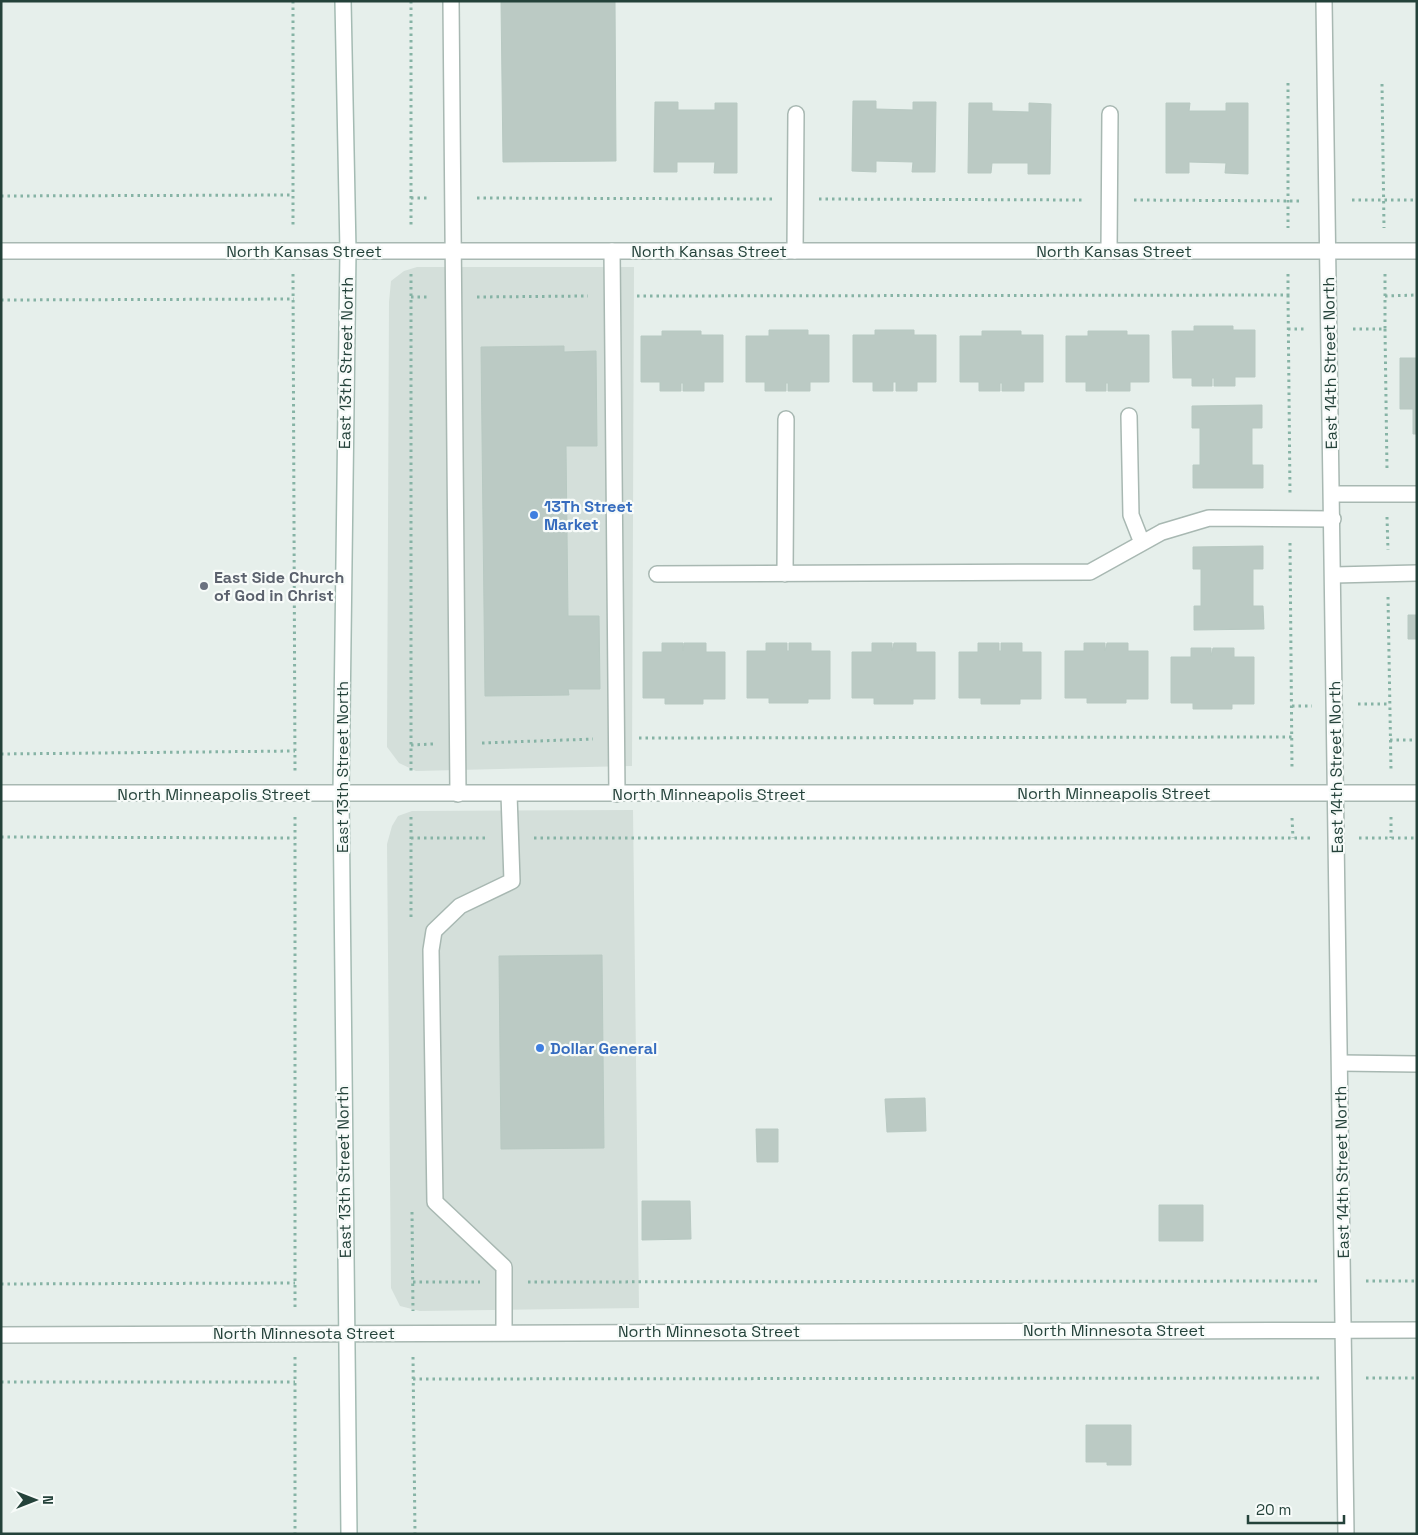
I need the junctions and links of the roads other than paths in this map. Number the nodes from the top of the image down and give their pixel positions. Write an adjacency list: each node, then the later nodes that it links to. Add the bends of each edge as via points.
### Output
1 (343, 1): 7 (street, East 13th Street North)
2 (451, 1): 8 (street)
3 (1324, 1): 12 (street, East 14th Street North)
4 (796, 114): 10 (street)
5 (1110, 114): 11 (street)
6 (1, 251): 7 (street, North Kansas Street)
7 (348, 251): 8 (street, North Kansas Street); 27 (street, East 13th Street North)
8 (452, 251): 9 (street, North Kansas Street); 28 (street)
9 (612, 251): 10 (street, North Kansas Street); 30 (street)
10 (795, 251): 11 (street, North Kansas Street)
11 (1109, 251): 12 (street, North Kansas Street)
12 (1328, 251): 13 (street, North Kansas Street); 16 (street, East 14th Street North)
13 (1417, 251)
14 (1129, 416): 19 (street, via 1131,515)
15 (786, 419): 22 (street)
16 (1332, 494): 17 (street); 18 (street, East 14th Street North)
17 (1417, 494)
18 (1333, 519): 19 (street, via 1209,518 1162,532); 23 (street, East 14th Street North)
19 (1142, 544): 22 (street, via 1090,572)
20 (1417, 573): 23 (street)
21 (657, 574): 22 (street)
22 (785, 574)
23 (1334, 575): 25 (street, East 14th Street North)
24 (1, 793): 27 (street, North Minneapolis Street)
25 (1337, 793): 26 (street, North Minneapolis Street); 30 (street, North Minneapolis Street); 31 (street, East 14th Street North)
26 (1417, 793)
27 (341, 794): 28 (street, North Minneapolis Street); 35 (street, East 13th Street North)
28 (458, 794): 29 (street, North Minneapolis Street)
29 (509, 794): 30 (street, North Minneapolis Street); 36 (street, via 512,881 460,906 434,931 431,950 435,1202 504,1267)
30 (617, 794)
31 (1340, 1063): 32 (street); 33 (street, East 14th Street North)
32 (1417, 1064)
33 (1344, 1330): 34 (street, North Minnesota Street); 36 (street, North Minnesota Street); 39 (street, East 14th Street North)
34 (1417, 1330)
35 (346, 1332): 36 (street, North Minnesota Street); 37 (street, North Minnesota Street); 38 (street, East 13th Street North)
36 (504, 1332)
37 (1, 1335)
38 (349, 1534)
39 (1346, 1534)

